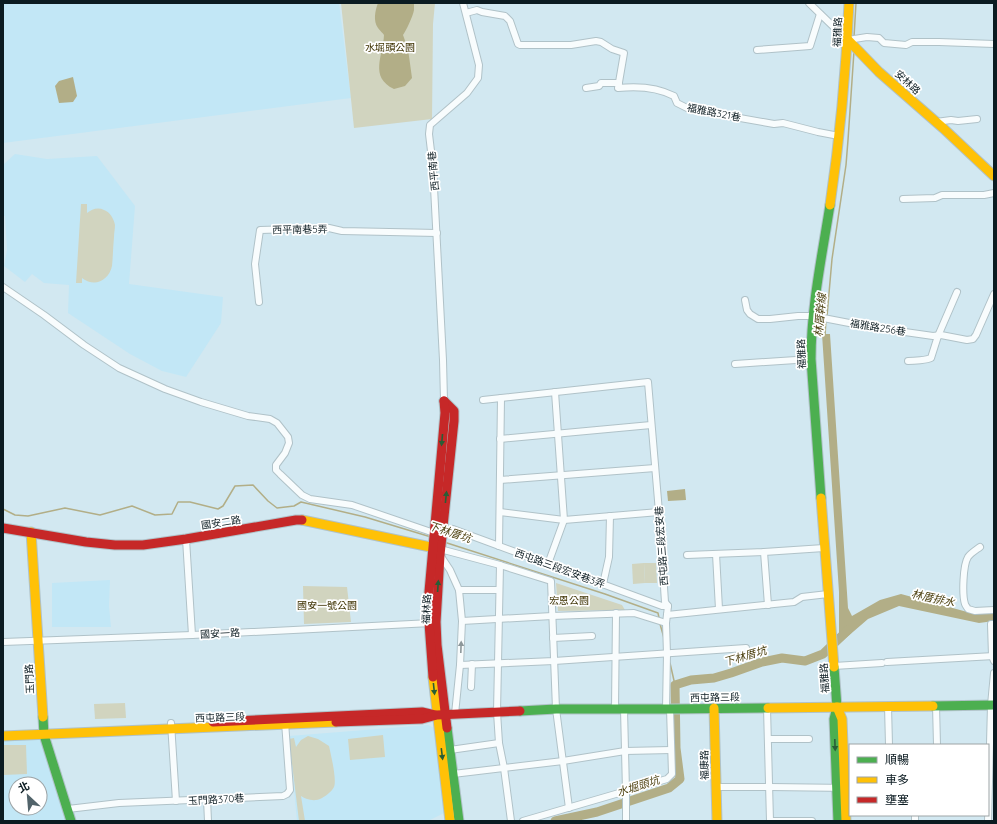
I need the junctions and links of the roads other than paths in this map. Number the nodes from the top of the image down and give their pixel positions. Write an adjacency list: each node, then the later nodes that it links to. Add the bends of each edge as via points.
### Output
1 (463, 3): 4 (street, 西平南巷)
2 (809, 3): 5 (street, 安林路)
3 (849, 3): 6 (street, 福雅路)
4 (466, 13): 9 (street, via 477,10 505,16 510,21 520,45 572,45 596,41 621,51 624,53); 17 (street, 西平南巷, via 479,65 478,78 467,94 430,125)
5 (820, 14): 6 (street, 安林路); 8 (street, via 810,46)
6 (853, 42): 7 (street, via 867,37 879,38 884,43 906,45 912,42); 12 (street, 安林路); 13 (street, 福雅路)
7 (994, 44)
8 (757, 50)
9 (619, 83): 10 (street, via 601,83); 13 (street, 福雅路321巷, via 618,88 648,88 665,92 674,96 677,103 689,109 774,124 783,123)
10 (586, 88)
11 (977, 118): 12 (street)
12 (936, 122): 14 (street, 安林路)
13 (839, 136): 23 (street, 福雅路)
14 (994, 176)
15 (994, 193): 16 (street)
16 (903, 199)
17 (437, 233): 22 (street, 西平南巷5弄, via 342,231 329,228 260,230 255,264); 26 (street, 西平南巷)
18 (3, 287): 47 (street, via 119,368 165,390 277,423 288,437 289,443 276,465 276,470 302,495 352,505)
19 (957, 292): 24 (street)
20 (994, 294): 24 (street, 福雅路256巷, via 973,339)
21 (745, 300): 23 (street, 福雅路256巷, via 747,310 758,319)
22 (259, 302)
23 (813, 316): 24 (street, 福雅路256巷); 25 (street, 福雅路)
24 (938, 336): 27 (street, via 929,360)
25 (812, 359): 28 (street); 50 (street, 福雅路)
26 (443, 360): 32 (street, 福林路)
27 (908, 361)
28 (735, 364)
29 (555, 392): 30 (street); 33 (street, 西屯路三段宏安巷, via 648,382); 34 (street)
30 (501, 398): 31 (street); 35 (street)
31 (483, 400)
32 (444, 401): 47 (street, 福林路)
33 (651, 425): 34 (street); 36 (street, 西屯路三段宏安巷)
34 (558, 433): 35 (street); 37 (street)
35 (500, 439): 38 (street)
36 (655, 468): 37 (street); 40 (street, 西屯路三段宏安巷)
37 (561, 475): 38 (street); 42 (street)
38 (500, 480): 39 (street)
39 (500, 512): 42 (street); 48 (street)
40 (659, 512): 41 (street); 62 (street, 西屯路三段宏安巷, via 665,602)
41 (610, 516): 42 (street); 57 (street, via 609,557)
42 (564, 520): 54 (street)
43 (3, 528): 45 (street, 國安二路)
44 (453, 529): 48 (street, 西屯路三段宏安巷3弄)
45 (31, 532): 46 (street, 國安二路, via 115,545 143,545); 77 (street, 玉門路)
46 (186, 539): 47 (street, 國安二路, via 302,520); 74 (street)
47 (437, 542): 55 (street); 58 (street); 71 (street, 福林路, via 429,592)
48 (500, 546): 54 (street, 西屯路三段宏安巷3弄)
49 (980, 547): 64 (street, via 969,556 964,571 963,594)
50 (824, 548): 51 (street); 60 (street, 福雅路)
51 (764, 552): 52 (street); 61 (street)
52 (716, 554): 53 (street); 63 (street)
53 (687, 555)
54 (548, 564): 57 (street, 西屯路三段宏安巷3弄)
55 (500, 565): 59 (street); 68 (street, via 551,581)
56 (962, 576): 64 (street, via 961,604)
57 (603, 584): 62 (street, 西屯路三段宏安巷3弄)
58 (459, 590): 59 (street); 70 (street)
59 (499, 590): 69 (street)
60 (828, 594): 61 (street); 87 (street, 福雅路)
61 (768, 605): 63 (street)
62 (668, 606): 67 (street, 西屯路三段宏安巷)
63 (719, 609): 67 (street)
64 (968, 609): 65 (street)
65 (994, 610)
66 (616, 613): 68 (street); 72 (street, via 634,613); 81 (street)
67 (667, 615): 72 (street, 西屯路三段宏安巷)
68 (552, 616): 69 (street); 76 (street)
69 (498, 618): 70 (street); 84 (street)
70 (462, 621): 86 (street, one-way to 70)
71 (432, 623): 74 (street, 國安一路); 101 (street, 福林路, via 431,658)
72 (666, 623): 80 (street, 西屯路三段宏安巷)
73 (992, 624): 82 (street)
74 (192, 635): 77 (street, 國安一路)
75 (592, 636): 76 (street)
76 (553, 638): 83 (street)
77 (38, 641): 78 (street, 國安一路); 105 (street, 玉門路)
78 (3, 642)
79 (746, 648): 80 (street)
80 (667, 654): 81 (street); 99 (street, 西屯路三段宏安巷)
81 (615, 657): 83 (street); 97 (street)
82 (993, 658): 87 (street)
83 (554, 661): 84 (street); 96 (street)
84 (498, 663): 85 (street); 100 (street)
85 (472, 664): 86 (street); 89 (street)
86 (460, 665): 101 (street)
87 (834, 666): 93 (street, 福雅路)
88 (994, 673): 92 (street)
89 (471, 687)
90 (936, 705): 91 (street, 西屯路三段); 92 (street, 西屯路三段); 111 (street)
91 (888, 706): 93 (street, 西屯路三段); 110 (street)
92 (992, 706): 126 (street)
93 (837, 707): 95 (street, 西屯路三段); 120 (street, 福雅路, via 842,719)
94 (714, 708): 95 (street, 西屯路三段); 99 (street, 西屯路三段); 119 (street, 福康路)
95 (767, 708): 107 (street)
96 (556, 709): 97 (street, 西屯路三段); 100 (street, 西屯路三段); 115 (street)
97 (614, 709): 98 (street, 西屯路三段)
98 (624, 709): 99 (street, 西屯路三段); 114 (street)
99 (672, 709): 113 (street, 西屯路三段宏安巷)
100 (497, 712): 101 (street, 西屯路三段); 109 (street)
101 (446, 715): 102 (street, 西屯路三段, via 422,720); 112 (street, 福林路); 129 (street, 福林路, one-way to 129)
102 (285, 722): 103 (street, 西屯路三段); 122 (street, 玉門路370巷, via 290,790 287,794)
103 (172, 726): 105 (street, 西屯路三段); 123 (street)
104 (3, 730): 105 (street, 西屯路三段)
105 (43, 732): 106 (street, 西屯路三段); 125 (street, 玉門路)
106 (3, 736)
107 (768, 739): 108 (street); 118 (street)
108 (809, 739)
109 (499, 743): 112 (street); 116 (street)
110 (889, 744)
111 (937, 744)
112 (450, 750): 117 (street, 福林路)
113 (671, 750): 114 (street); 121 (street, 西屯路三段宏安巷, via 672,774 667,779)
114 (625, 751): 115 (street); 121 (street)
115 (563, 761): 116 (street); 124 (street)
116 (504, 768): 117 (street); 131 (street)
117 (453, 774): 130 (street, 福林路)
118 (770, 787): 119 (street); 120 (street); 135 (street)
119 (716, 788): 134 (street, 福康路)
120 (844, 788): 137 (street, 福雅路); 138 (street, 福雅路)
121 (626, 792): 124 (street, 西屯路三段宏安巷); 133 (street)
122 (207, 799): 123 (street, 玉門路370巷); 128 (street)
123 (176, 801): 125 (street, 玉門路370巷, via 119,803)
124 (569, 808): 132 (street, 西屯路三段宏安巷)
125 (68, 809): 127 (street, 玉門路)
126 (990, 817)
127 (71, 821)
128 (208, 821)
129 (450, 821)
130 (459, 821)
131 (511, 821)
132 (523, 821)
133 (626, 821)
134 (717, 821)
135 (770, 821): 136 (street)
136 (812, 821)
137 (838, 821)
138 (846, 821)

